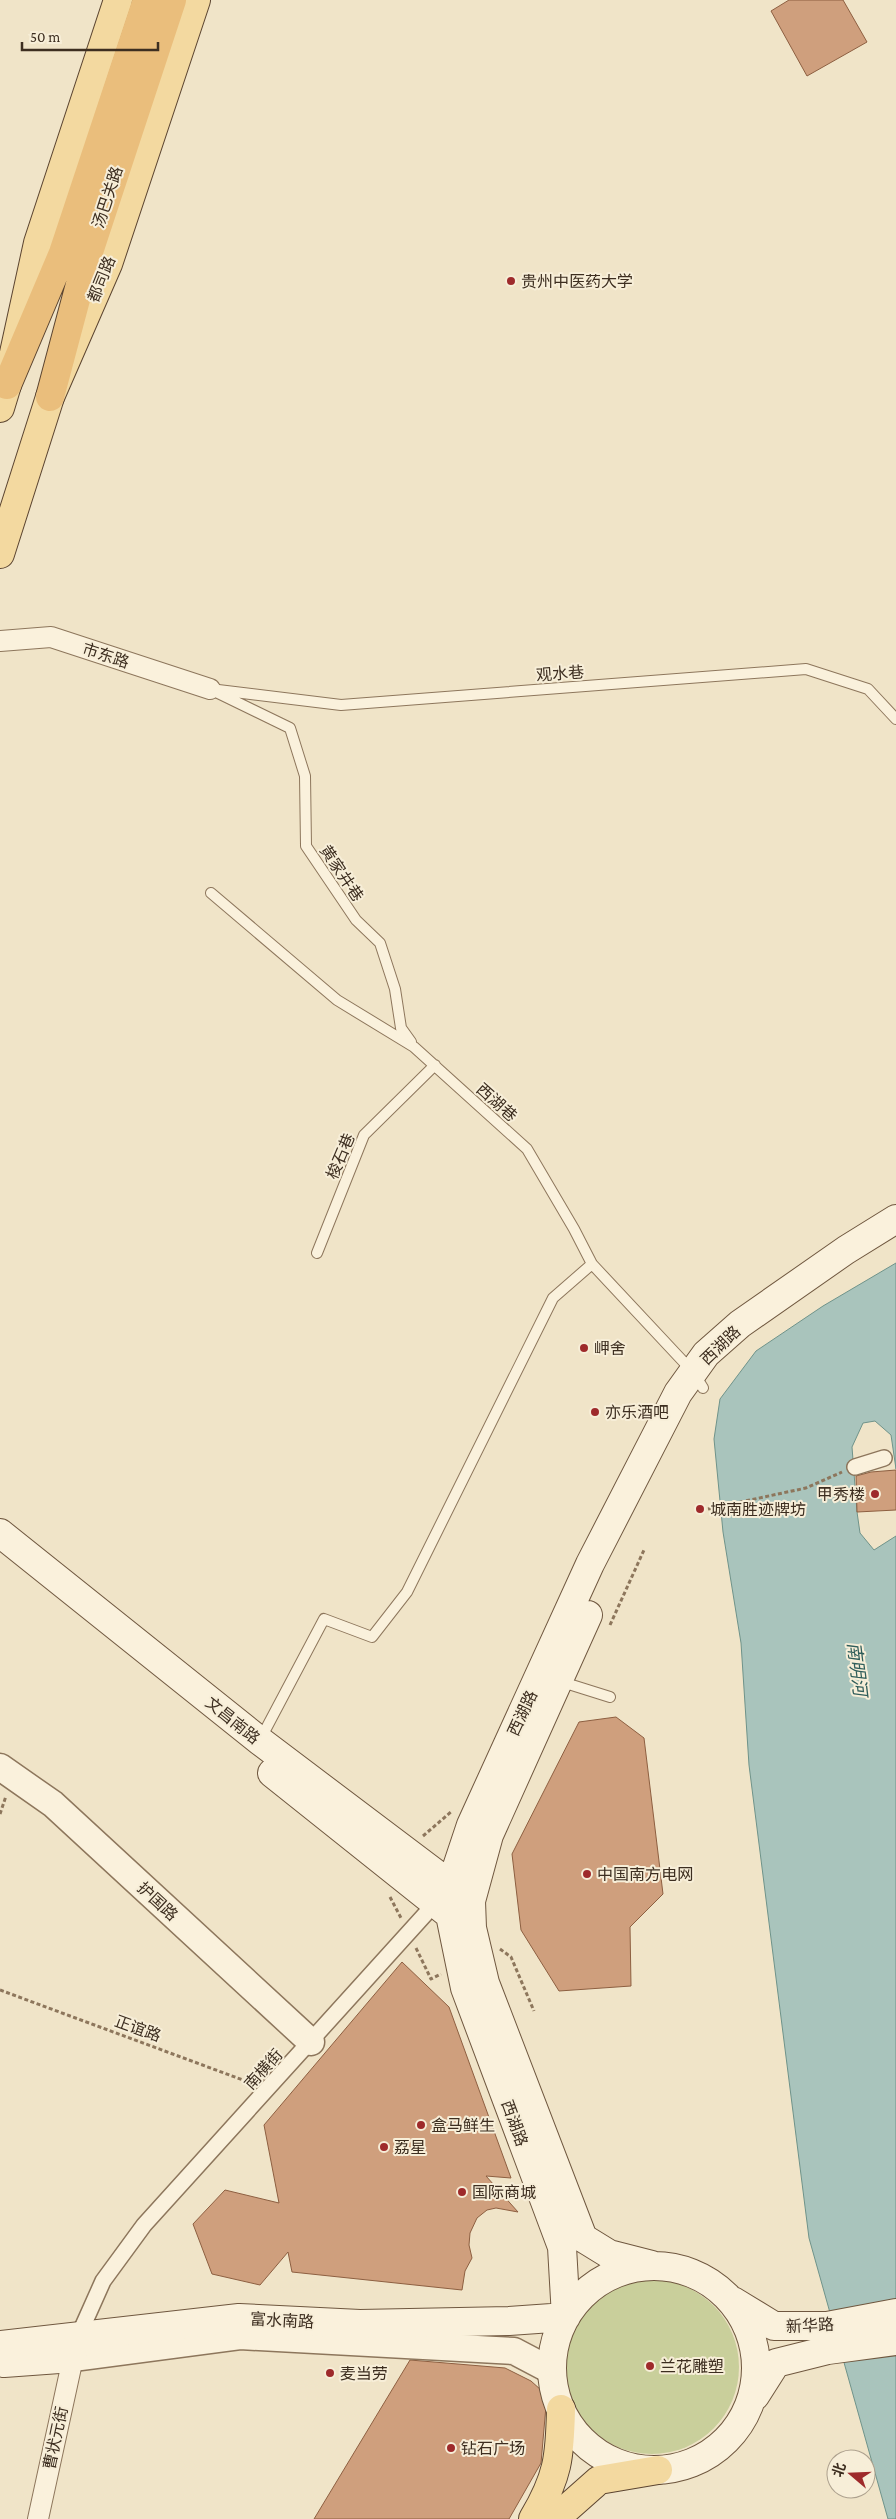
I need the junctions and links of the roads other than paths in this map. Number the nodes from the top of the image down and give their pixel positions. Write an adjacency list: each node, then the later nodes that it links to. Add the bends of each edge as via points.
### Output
1 (118, 0): 5 (main road, via 38,243)
2 (147, 0): 5 (highway, 汤巴关路, via 63,252)
3 (172, 0): 6 (highway, 汤巴关路, via 87,258)
4 (196, 0): 6 (main road, 都司路, via 108,264)
5 (4, 396)
6 (50, 397): 7 (main road, 都司路)
7 (0, 554)
8 (0, 641): 9 (street, 市东路, via 51,637)
9 (210, 689): 10 (lane, 观水巷, via 342,705 806,669 868,688); 12 (lane, 黄家井巷, via 290,728 305,776 306,846 356,920 380,943 395,989 401,1028)
10 (896, 719)
11 (211, 893): 12 (lane, 西湖巷, via 337,1000)
12 (414, 1047): 13 (lane, 西湖巷)
13 (435, 1066): 16 (lane, 梭石巷, via 364,1135); 17 (lane, 西湖巷, via 527,1149)
14 (896, 1218): 18 (main road, 西湖路, via 740,1324 706,1354)
15 (896, 1237): 18 (main road, 西湖路, via 748,1336 720,1364)
16 (317, 1253)
17 (592, 1264): 18 (lane, 西湖巷); 25 (lane, via 553,1298 407,1592 372,1637 324,1619)
18 (698, 1380): 23 (main road, 西湖路, via 694,1400 606,1574); 27 (main road, 西湖路, via 678,1393 590,1564 471,1825)
19 (884, 1458): 20 (street)
20 (855, 1466)
21 (0, 1533): 25 (main road, 文昌南路)
22 (0, 1558): 27 (main road, 文昌南路)
23 (558, 1681): 24 (lane); 27 (main road, 西湖路, via 489,1835)
24 (610, 1697)
25 (260, 1741): 27 (main road, 文昌南路)
26 (0, 1767): 28 (street, 护国路, via 53,1804)
27 (452, 1901): 28 (street, 南横街); 29 (main road, 西湖路, via 472,1928 485,1982 583,2238 609,2254); 32 (main road, 西湖路, via 465,1988 562,2247)
28 (311, 2042): 36 (street, 南横街, via 144,2225 103,2281)
29 (652, 2265): 30 (main road, via 681,2268 708,2280); 32 (main road, via 618,2272 588,2290)
30 (730, 2299): 33 (main road, 新华路, via 774,2326); 39 (main road, via 746,2323 755,2350 756,2379)
31 (896, 2313): 33 (main road, 新华路)
32 (566, 2317): 36 (main road, 富水南路, via 360,2324 239,2318); 38 (main road, via 555,2343)
33 (827, 2338): 34 (main road, 新华路); 39 (main road, 新华路, via 776,2363)
34 (896, 2341)
35 (0, 2345): 36 (main road, 富水南路)
36 (75, 2347): 37 (main road, 富水南路); 38 (street, 富水南路, via 240,2336 514,2351); 42 (street, 曹状元街)
37 (0, 2363)
38 (552, 2371): 40 (main road)
39 (748, 2407): 41 (main road, via 734,2432 712,2452 686,2465)
40 (561, 2409): 41 (main road, via 577,2435 600,2455 628,2467); 43 (main road, via 560,2454 548,2493)
41 (658, 2470): 44 (main road, via 599,2480 564,2511)
42 (38, 2519)
43 (533, 2519)
44 (560, 2519)

